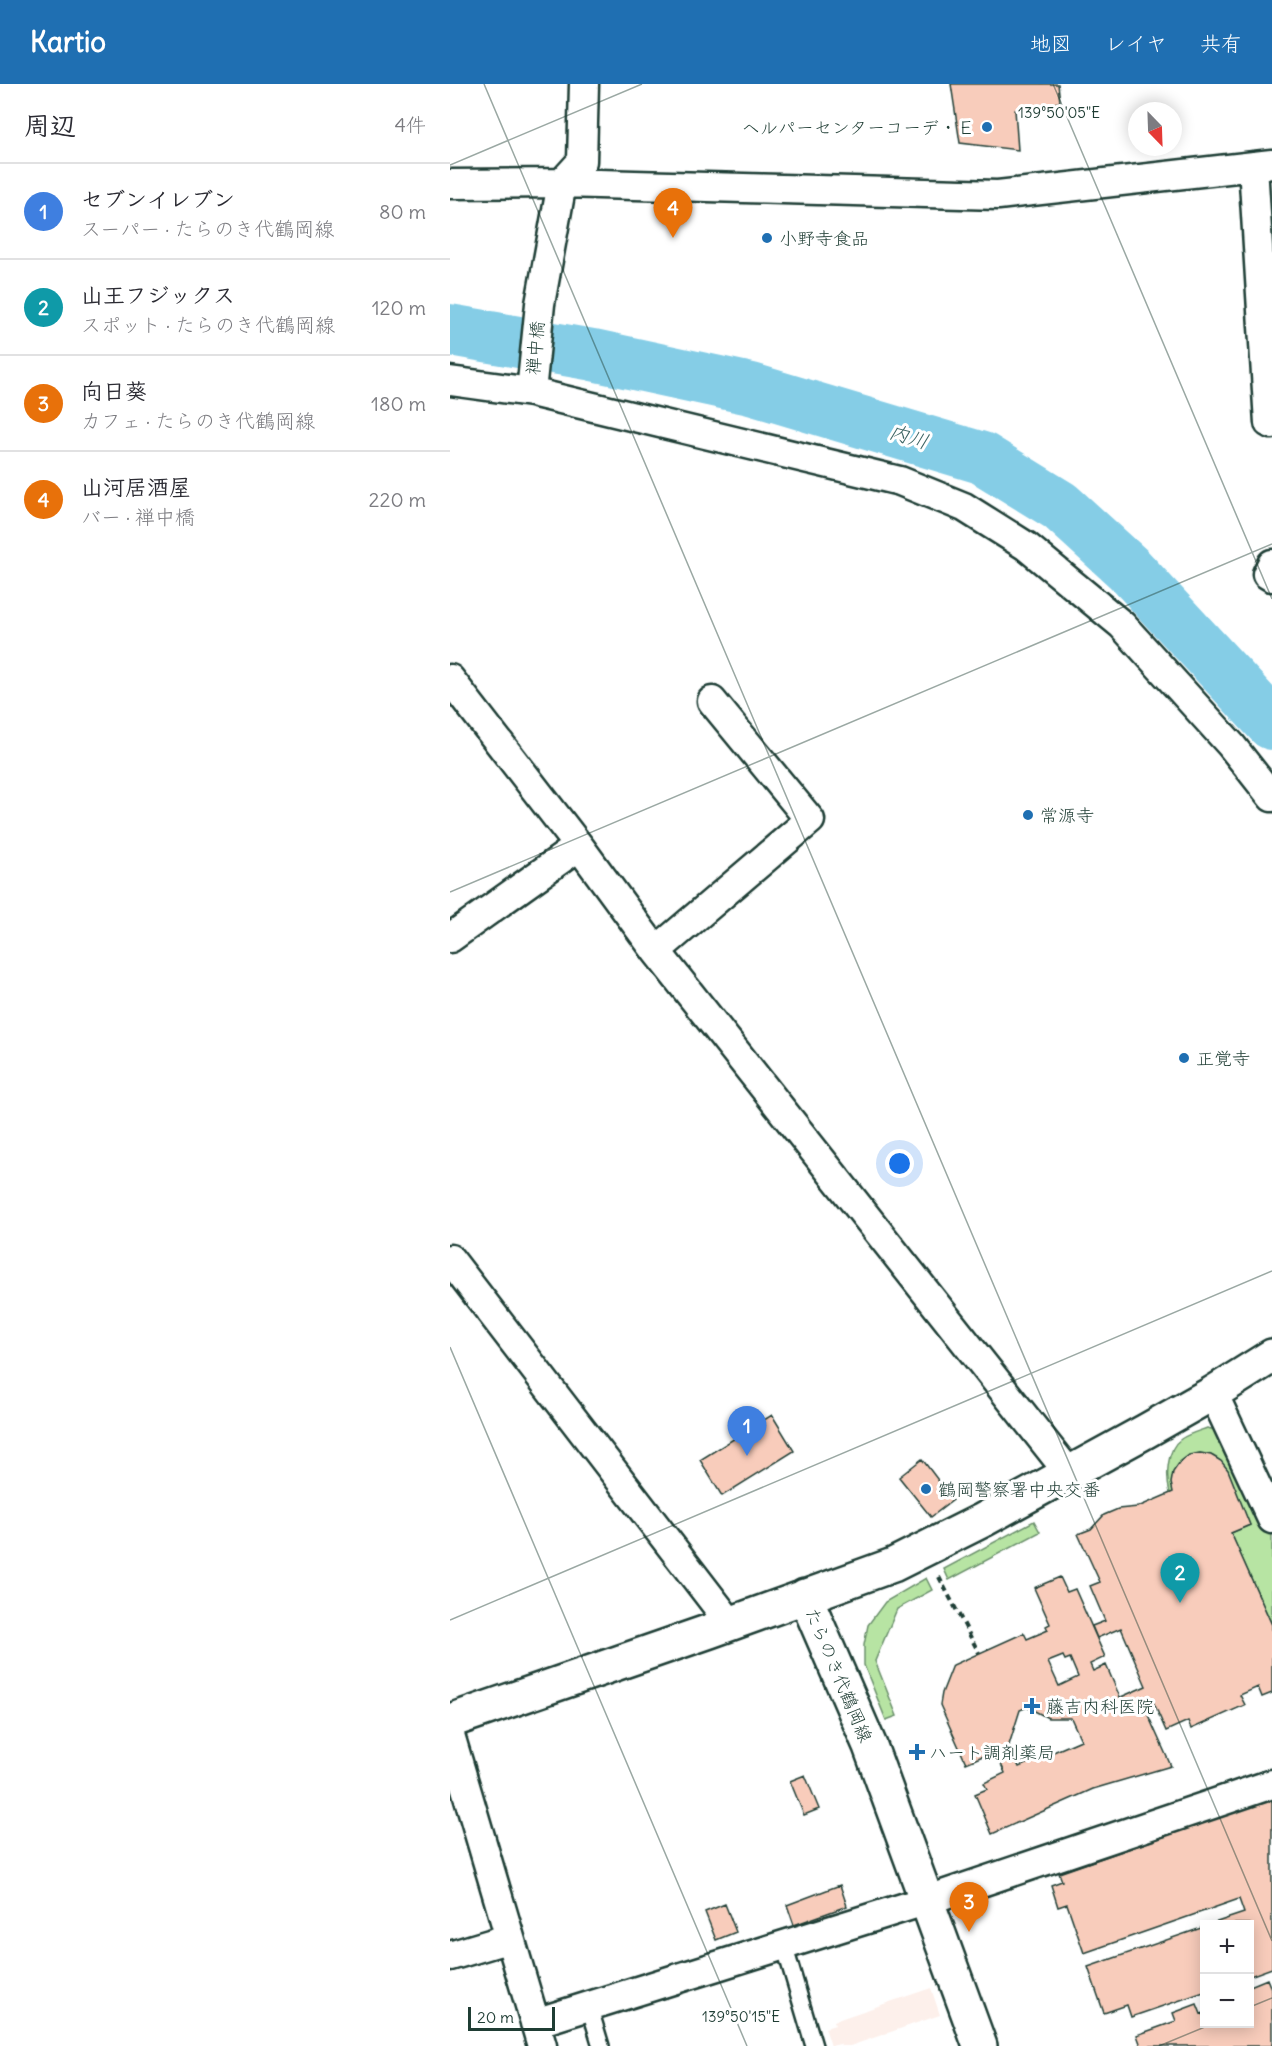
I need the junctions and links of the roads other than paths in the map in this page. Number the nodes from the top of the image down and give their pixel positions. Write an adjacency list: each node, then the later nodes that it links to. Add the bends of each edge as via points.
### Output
1 (584, 84): 3 (street, via 582,161)
2 (1263, 165): 3 (street, via 998,195); 7 (street)
3 (562, 183): 4 (street); 6 (street, 禅中橋, via 540,304)
4 (450, 184)
5 (450, 381): 6 (street)
6 (531, 392): 12 (street, via 900,481 964,507 1026,546 1122,625 1231,745)
7 (1272, 423)
8 (1272, 564): 9 (street, via 1267,574)
9 (1272, 578)
10 (450, 679): 13 (street)
11 (712, 701): 15 (street, via 810,820)
12 (1272, 797)
13 (579, 846): 14 (street); 15 (street)
14 (450, 938)
15 (656, 951): 19 (street)
16 (450, 1259): 22 (street)
17 (1272, 1356): 18 (main road, たらのき代鶴岡線)
18 (1213, 1393): 19 (main road, たらのき代鶴岡線); 20 (street)
19 (1069, 1473): 21 (main road, たらのき代鶴岡線, via 893,1565)
20 (1272, 1519)
21 (805, 1596): 22 (main road); 26 (main road, たらのき代鶴岡線, via 870,1746)
22 (731, 1623): 23 (main road)
23 (450, 1721)
24 (450, 1735): 27 (street)
25 (1272, 1784): 26 (street)
26 (928, 1900): 28 (street); 34 (main road, たらのき代鶴岡線)
27 (510, 1938): 29 (street); 31 (street)
28 (784, 1945): 30 (street); 33 (lane)
29 (450, 1956)
30 (589, 2006): 31 (street); 32 (lane)
31 (538, 2034)
32 (601, 2046)
33 (814, 2046)
34 (979, 2046)

